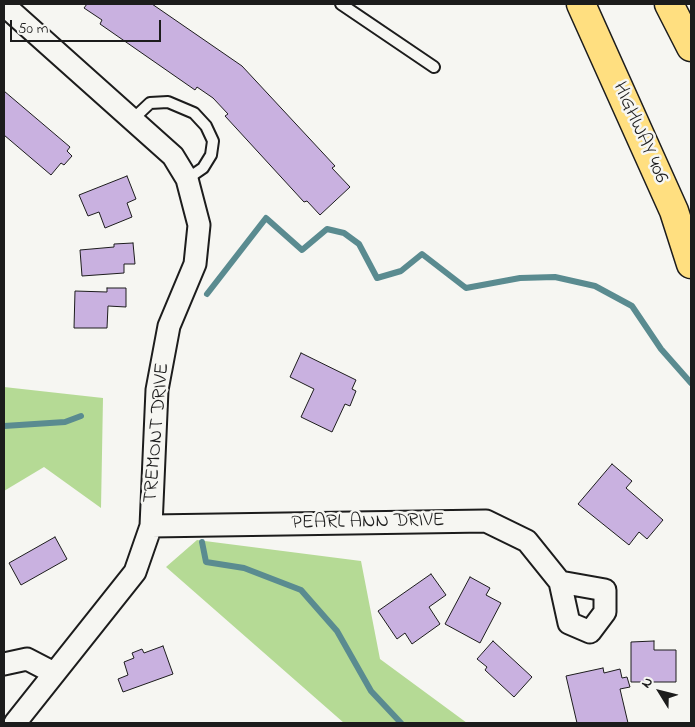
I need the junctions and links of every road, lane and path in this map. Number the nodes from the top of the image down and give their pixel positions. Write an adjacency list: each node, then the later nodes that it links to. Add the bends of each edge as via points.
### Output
1 (341, 4): 6 (lane)
2 (581, 4): 9 (highway, HIGHWAY 406, via 674,211)
3 (669, 4): 5 (highway)
4 (4, 6): 7 (street, TREMONT DRIVE)
5 (691, 47)
6 (434, 67)
7 (132, 120): 8 (street, TREMONT DRIVE, via 173,156); 8 (lane, via 150,103 168,102 194,113 206,126 213,141 212,155 204,168)
8 (186, 179): 10 (street, TREMONT DRIVE, via 199,225 196,256 170,326 158,390)
9 (691, 264)
10 (151, 526): 11 (street, PEARL ANN DRIVE, via 486,521 527,541); 13 (street, TREMONT DRIVE, via 135,572)
11 (560, 582)
12 (4, 664): 13 (street, via 27,658)
13 (54, 673): 14 (street, TREMONT DRIVE)
14 (15, 723)

